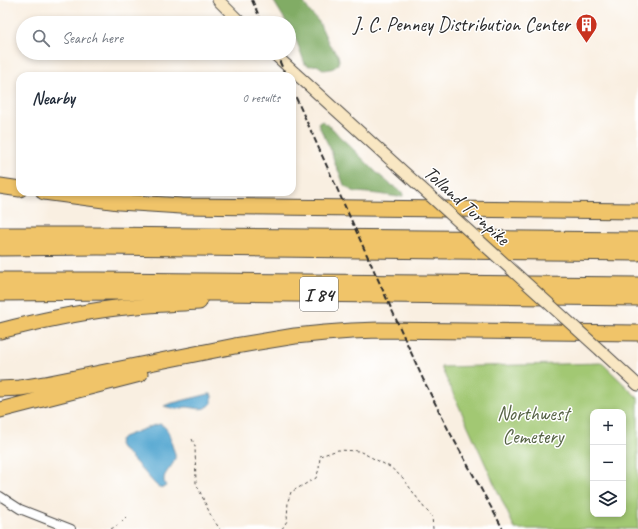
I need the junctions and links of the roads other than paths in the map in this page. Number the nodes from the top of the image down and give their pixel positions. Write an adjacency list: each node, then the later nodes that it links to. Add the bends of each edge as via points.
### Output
1 (218, 0): 2 (main road)
2 (234, 16)
3 (281, 60): 4 (main road, Tolland Turnpike, bridge)
4 (294, 72)
5 (296, 74): 24 (main road, Tolland Turnpike, bridge)
6 (0, 186): 7 (highway)
7 (16, 188)
8 (74, 196): 9 (highway, via 119,202 189,206)
9 (638, 211)
10 (0, 226): 12 (highway, via 51,227)
11 (0, 235): 12 (highway)
12 (78, 235): 13 (highway)
13 (638, 240)
14 (0, 248): 15 (highway)
15 (638, 253)
16 (0, 280): 17 (highway)
17 (638, 285)
18 (0, 293): 19 (highway, I 84)
19 (270, 294): 20 (highway, I 84); 21 (highway, via 236,301 108,309)
20 (638, 298)
21 (0, 330)
22 (638, 333): 23 (highway, via 365,330 310,334)
23 (261, 342): 25 (highway, via 39,385); 26 (highway)
24 (638, 385)
25 (0, 389)
26 (0, 410)
27 (0, 496): 28 (street, via 20,509)
28 (71, 529)

